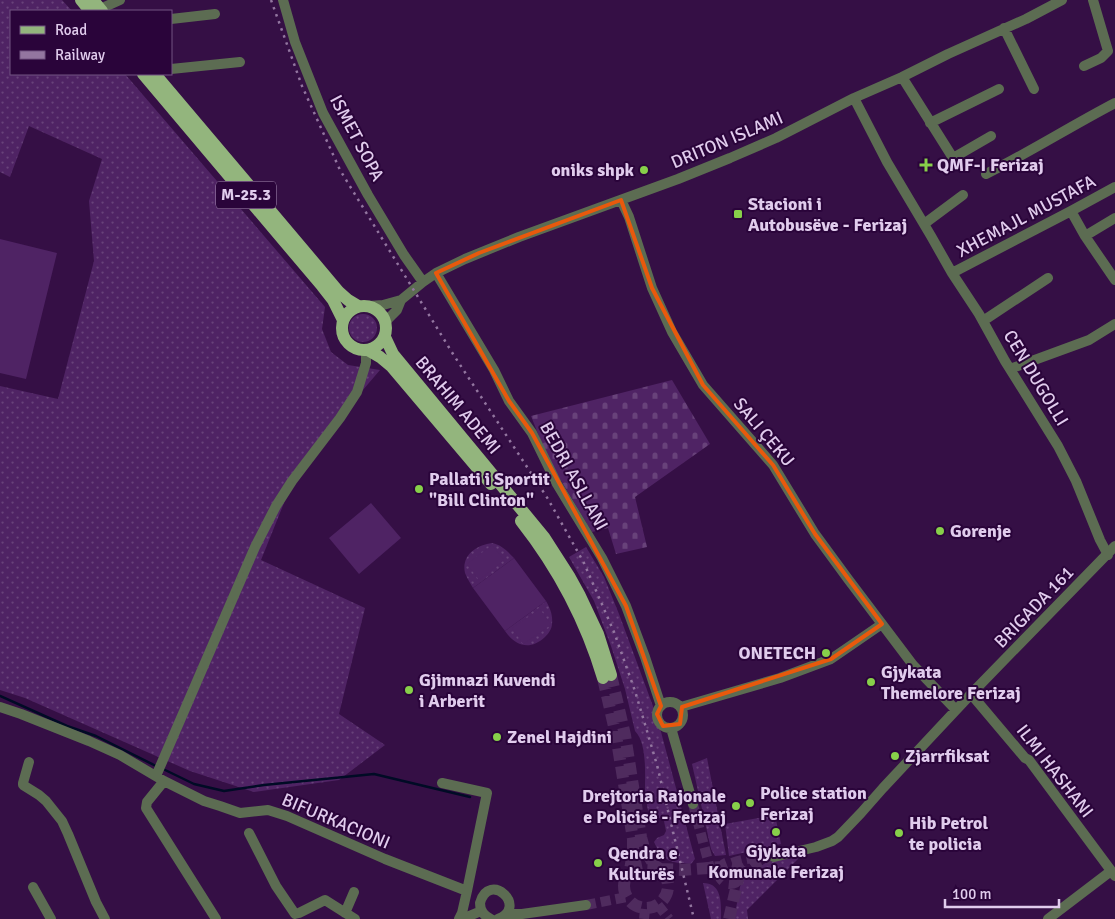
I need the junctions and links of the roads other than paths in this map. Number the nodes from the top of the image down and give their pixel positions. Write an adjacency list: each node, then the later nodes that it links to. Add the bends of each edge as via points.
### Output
1 (81, 0): 6 (main road)
2 (120, 0): 6 (street)
3 (283, 0): 34 (street, ISMET SOPA, via 295,42 323,113 368,195)
4 (1062, 0): 9 (street, DRITON ISLAMI)
5 (1092, 0): 11 (street, via 1108,52)
6 (96, 8)
7 (215, 14): 8 (street)
8 (172, 19)
9 (1004, 28): 15 (street, DRITON ISLAMI); 17 (street)
10 (240, 62): 12 (street)
11 (1084, 66)
12 (172, 69)
13 (144, 75): 37 (main road, BRAHIM ADEMI / M-25.3, via 322,286)
14 (156, 75): 36 (main road, M-25.3, via 339,292 348,300)
15 (902, 77): 18 (street, DRITON ISLAMI); 20 (street)
16 (999, 88): 20 (street)
17 (1034, 89)
18 (854, 98): 25 (street, DRITON ISLAMI, via 776,138); 28 (street, CEN DUGOLLI)
19 (1115, 104): 22 (street)
20 (930, 123): 21 (street, via 953,158)
21 (991, 136)
22 (986, 174)
23 (1115, 187): 26 (street, XHEMAJL MUSTAFA)
24 (962, 195): 28 (street)
25 (622, 200): 30 (street, DRITON ISLAMI, via 544,227); 46 (street, SALI ÇEKU, via 652,288 702,385 773,465 815,534)
26 (1071, 211): 29 (street); 31 (street, XHEMAJL MUSTAFA)
27 (1115, 218): 29 (street)
28 (924, 224): 31 (street, CEN DUGOLLI)
29 (1085, 236): 33 (street)
30 (436, 273): 34 (street, DRITON ISLAMI); 48 (street, BEDRI ASLLANI, via 602,558 626,606)
31 (952, 273): 38 (street, CEN DUGOLLI)
32 (1048, 278): 38 (street)
33 (1115, 280)
34 (423, 282): 35 (street, DRITON ISLAMI)
35 (401, 300): 36 (street, DRITON ISLAMI); 39 (street, DRITON ISLAMI)
36 (364, 306): 37 (main road, via 349,311); 39 (main road, M-25.3, via 379,311)
37 (343, 320): 42 (main road, BRAHIM ADEMI / M-25.3, via 342,332 347,342 356,349)
38 (983, 321): 43 (street, CEN DUGOLLI)
39 (386, 322): 41 (main road)
40 (1115, 324): 43 (street, via 1089,340)
41 (384, 337): 42 (main road, via 378,346); 42 (main road, BRAHIM ADEMI / M-25.3, via 393,354 544,536 569,576 598,634 607,676 582,620 539,545 392,367)
42 (367, 350): 54 (street, via 357,392 292,481 255,547)
43 (1010, 369): 45 (street, CEN DUGOLLI, via 1058,446)
44 (1115, 546): 45 (street, BRIGADA 161)
45 (1108, 555): 47 (street, BRIGADA 161)
46 (882, 624): 50 (street, via 822,664); 51 (street, SALI ÇEKU, via 913,665)
47 (972, 694): 51 (street, BRIGADA 161); 59 (street, ILMI HASHANI, via 1029,760)
48 (661, 706): 50 (street, via 673,703); 52 (street, via 657,714 660,723)
49 (0, 707): 54 (street, BIFURKACIONI, via 89,741)
50 (681, 707): 52 (street, via 682,720)
51 (956, 710): 58 (street, BRIGADA 161, via 838,837 816,847)
52 (671, 728): 56 (street)
53 (29, 762): 70 (street, via 23,786 46,801 62,822)
54 (160, 773): 61 (street, BIFURKACIONI, via 204,801 240,813 268,810 287,816); 71 (street, via 146,808)
55 (442, 783): 61 (street, via 487,793)
56 (693, 804)
57 (249, 833): 67 (street, via 276,886 295,914 325,900)
58 (774, 857)
59 (1113, 873): 75 (street, ILMI HASHANI)
60 (33, 887): 69 (street)
61 (467, 891): 63 (street, BIFURKACIONI); 73 (street)
62 (354, 892): 67 (street)
63 (482, 903): 64 (street, BIFURKACIONI, via 487,892 500,890); 73 (street); 74 (street, via 485,916)
64 (510, 903): 66 (street); 68 (street)
65 (586, 905): 66 (street)
66 (532, 912): 68 (street)
67 (345, 913): 72 (street)
68 (503, 917)
69 (50, 919)
70 (104, 919)
71 (216, 919)
72 (355, 919)
73 (461, 919)
74 (491, 919)
75 (1048, 919)

